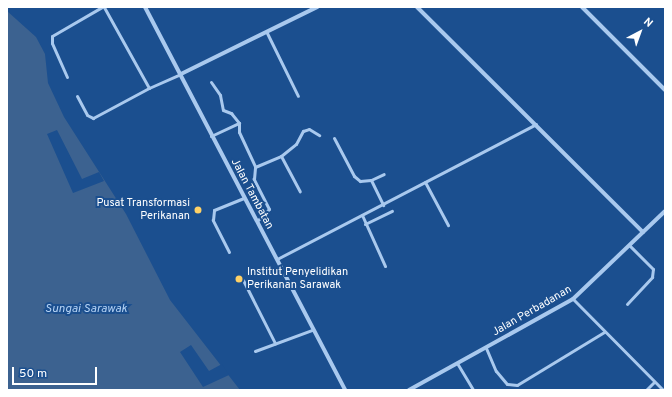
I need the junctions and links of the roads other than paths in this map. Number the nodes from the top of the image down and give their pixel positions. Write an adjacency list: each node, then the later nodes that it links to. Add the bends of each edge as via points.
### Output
1 (103, 7): 8 (lane, via 55,31 52,36 52,43); 10 (lane)
2 (145, 7): 7 (street, Jalan Tambatan)
3 (318, 7): 6 (street)
4 (417, 7): 15 (street)
5 (582, 7): 11 (street)
6 (267, 33): 7 (street); 13 (lane)
7 (181, 74): 10 (lane); 17 (street, Jalan Tambatan)
8 (67, 77)
9 (211, 82): 14 (lane, via 220,95 223,110)
10 (149, 88): 12 (lane, via 93,118 87,115)
11 (665, 90)
12 (77, 96)
13 (298, 96)
14 (239, 123): 17 (lane); 20 (lane, via 239,132)
15 (536, 124): 23 (lane); 33 (street)
16 (319, 135): 19 (lane, via 309,129 303,131 296,144)
17 (211, 136): 25 (street, Jalan Tambatan)
18 (334, 138): 22 (lane, via 354,176 360,181)
19 (281, 156): 20 (lane); 24 (lane)
20 (255, 167): 30 (lane, via 254,179 269,209)
21 (384, 174): 22 (lane)
22 (371, 180): 26 (lane)
23 (425, 182): 26 (lane); 32 (lane)
24 (300, 191)
25 (244, 198): 30 (street, Jalan Tambatan); 35 (lane, via 214,210 213,220)
26 (383, 205): 29 (lane)
27 (392, 211): 31 (lane)
28 (665, 211): 33 (street, Jalan Perbadanan)
29 (362, 216): 31 (lane); 36 (lane)
30 (257, 221): 36 (street, Jalan Tambatan)
31 (365, 224): 37 (lane)
32 (448, 226)
33 (643, 232): 34 (street, Jalan Perbadanan)
34 (630, 246): 39 (street, Jalan Perbadanan); 40 (lane, via 654,269 652,277)
35 (229, 252)
36 (277, 258): 41 (street, Jalan Tambatan)
37 (385, 266)
38 (243, 280): 43 (lane)
39 (574, 300): 42 (lane); 44 (street, Jalan Perbadanan)
40 (627, 304)
41 (312, 330): 43 (lane); 48 (street, Jalan Tambatan)
42 (604, 332): 44 (lane, via 517,386 507,384); 47 (lane)
43 (275, 343): 45 (lane)
44 (486, 348): 46 (street, Jalan Perbadanan)
45 (255, 350)
46 (457, 363): 49 (street, Jalan Perbadanan); 50 (lane)
47 (654, 382): 51 (lane); 52 (lane)
48 (345, 390)
49 (409, 390)
50 (473, 390)
51 (646, 390)
52 (663, 390)

